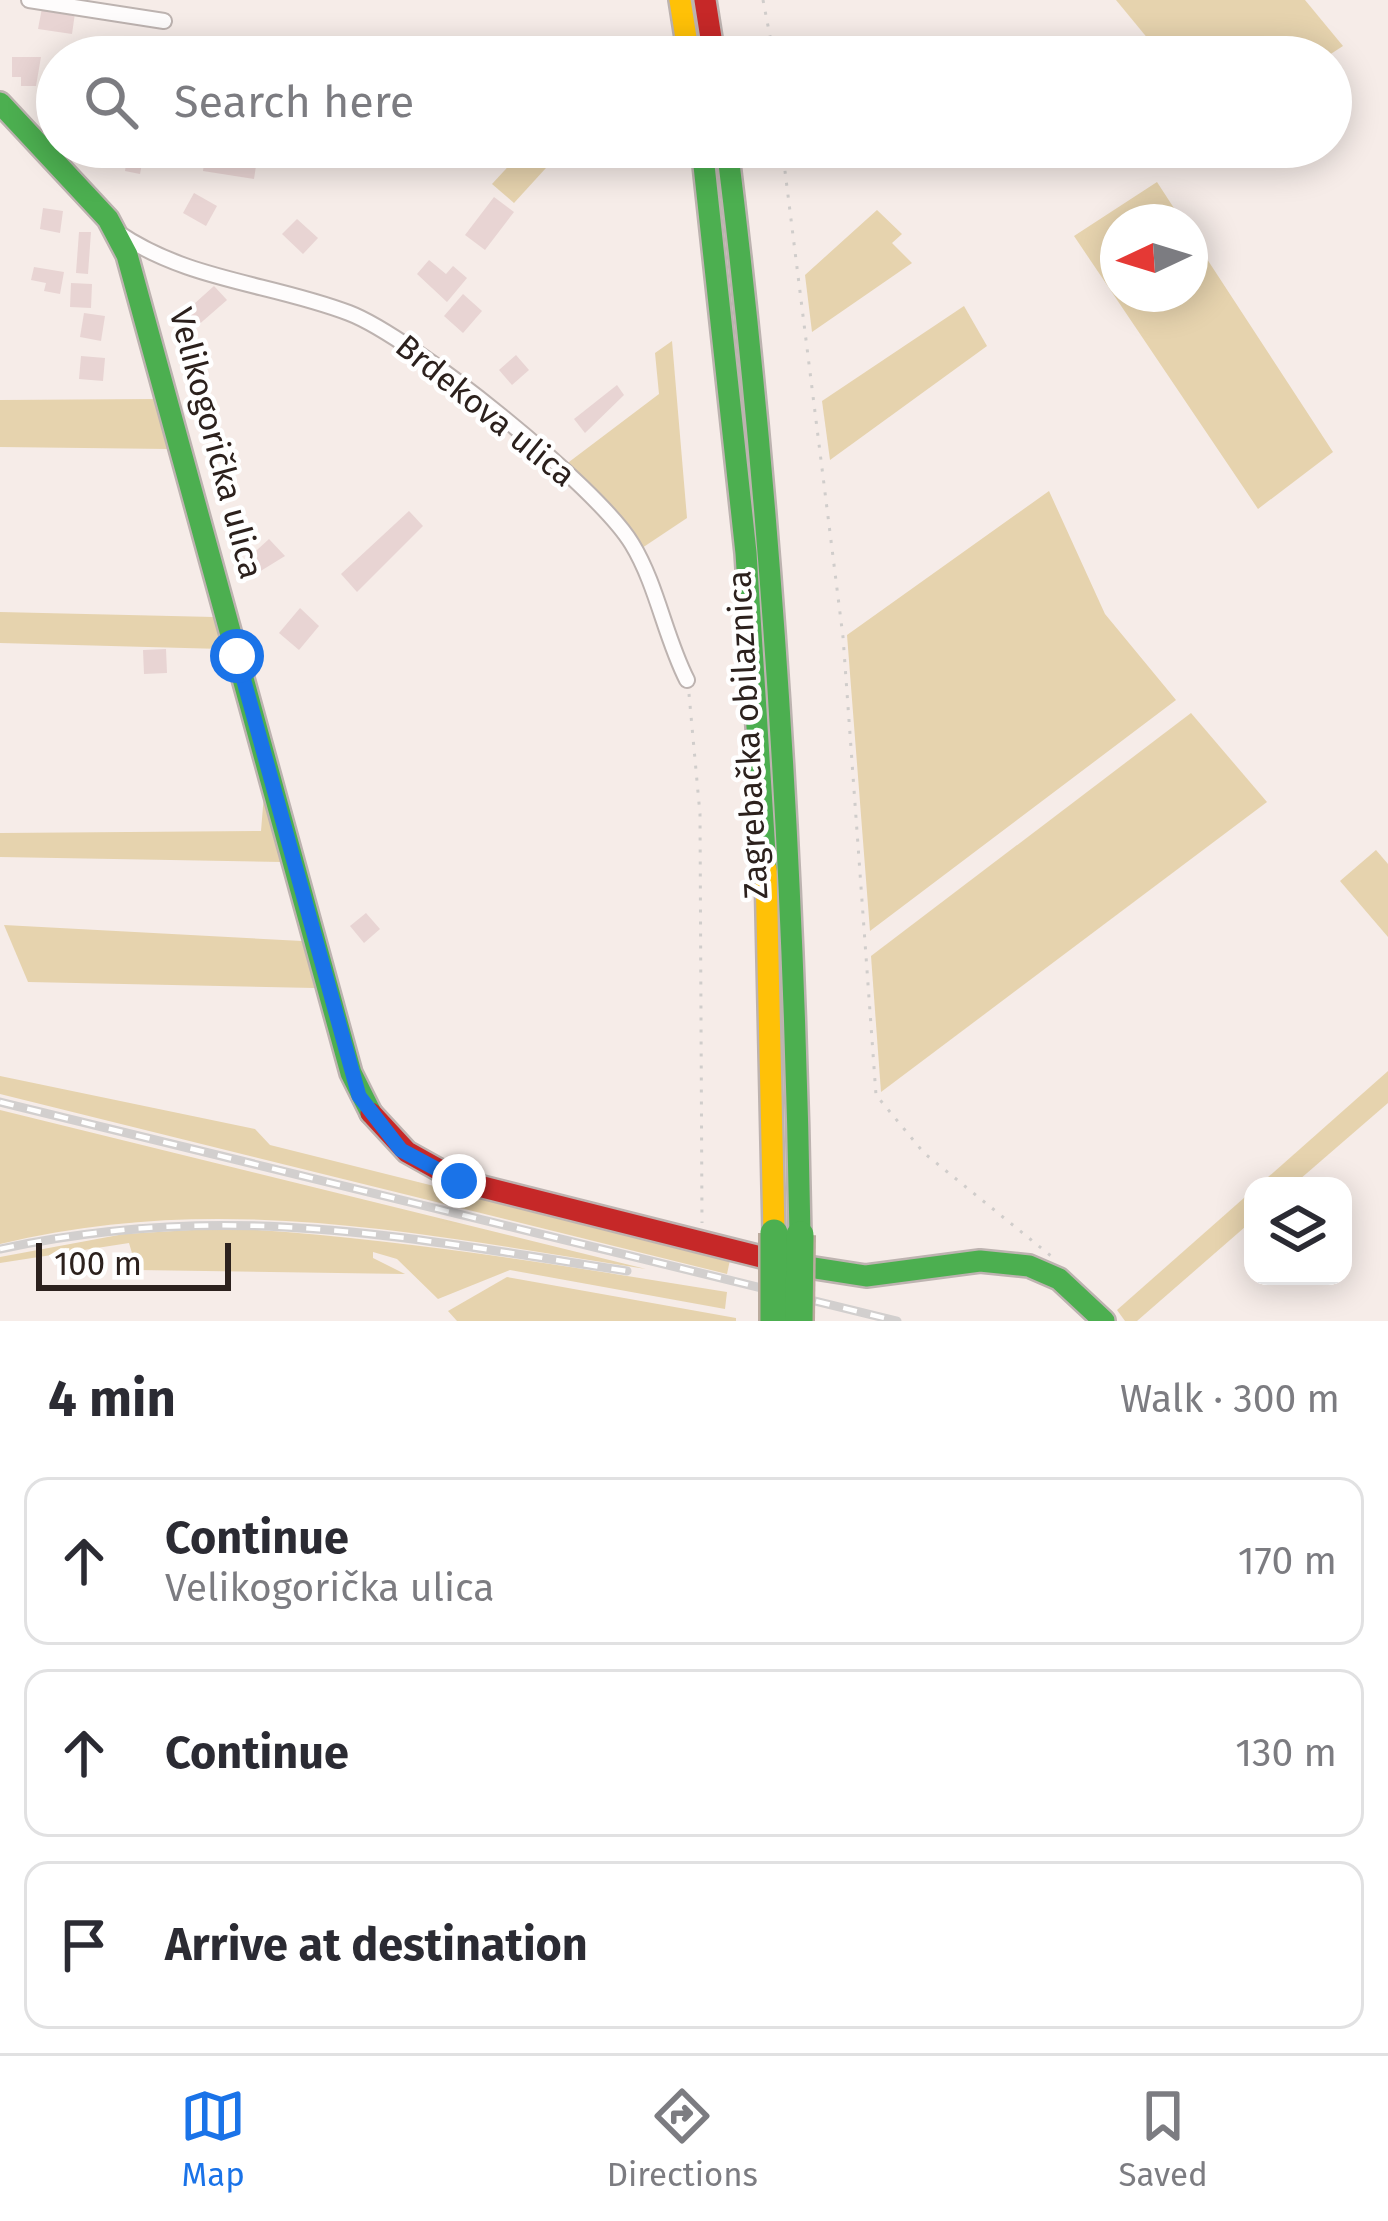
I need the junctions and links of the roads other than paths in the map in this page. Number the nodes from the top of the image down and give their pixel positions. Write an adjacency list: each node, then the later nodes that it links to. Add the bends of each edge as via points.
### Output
1 (29, 0): 4 (street)
2 (680, 0): 5 (main road)
3 (705, 0): 6 (main road)
4 (164, 21)
5 (686, 36)
6 (711, 36)
7 (0, 104): 8 (main road, Velikogorička ulica)
8 (36, 143)
9 (58, 168): 12 (main road, Velikogorička ulica)
10 (704, 168): 14 (main road, Zagrebačka obilaznica, via 756,664)
11 (729, 168): 14 (main road, Zagrebačka obilaznica, via 781,659 795,936)
12 (116, 231): 13 (street, Brdekova ulica, via 173,264 352,314 436,367 620,526); 17 (main road, Velikogorička ulica, via 359,1096 384,1132 418,1162 493,1191 702,1245 853,1276 1014,1263 1058,1279)
13 (687, 680)
14 (787, 1234): 15 (main road, Zagrebačka obilaznica, bridge); 16 (main road, Zagrebačka obilaznica, bridge)
15 (774, 1321)
16 (799, 1321)
17 (1104, 1321)

